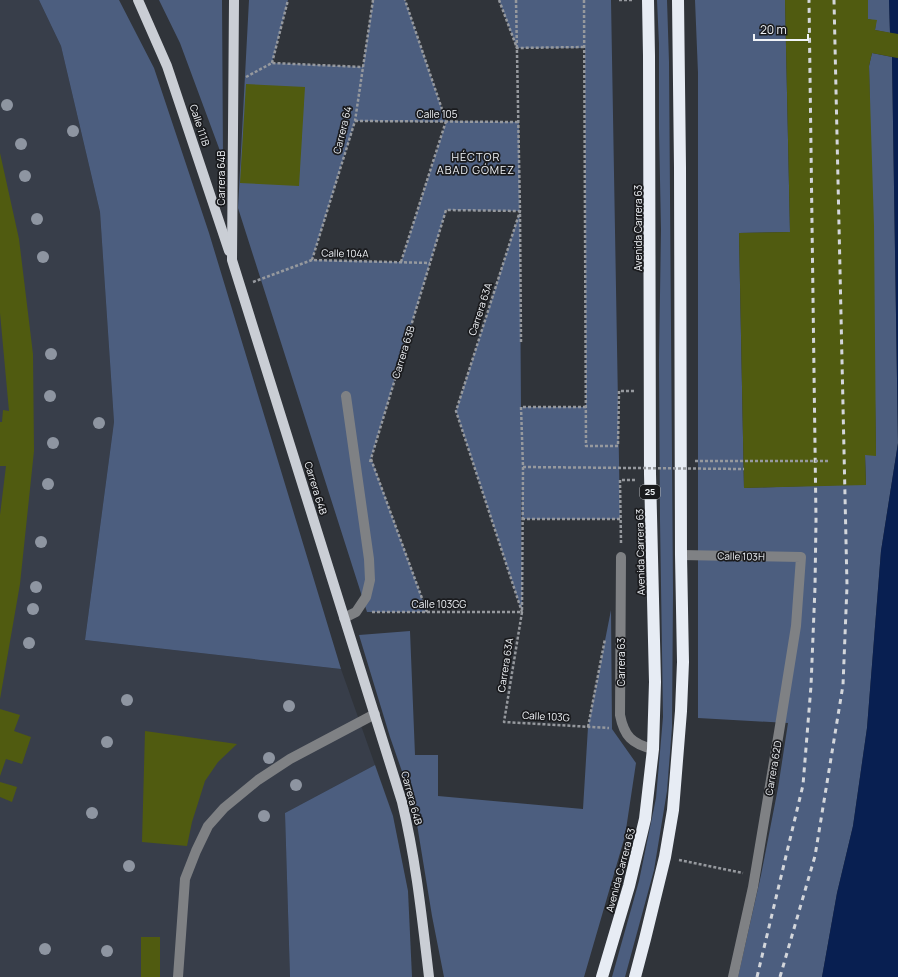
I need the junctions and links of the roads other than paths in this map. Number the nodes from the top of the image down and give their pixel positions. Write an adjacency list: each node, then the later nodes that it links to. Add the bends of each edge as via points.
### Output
1 (138, 0): 5 (main road, Calle 111B, via 167,66)
2 (234, 0): 5 (main road, Carrera 64B)
3 (648, 0): 12 (highway, Avenida Carrera 63 / 25, via 650,458 655,682)
4 (678, 0): 7 (highway)
5 (232, 260): 10 (main road, Carrera 64B)
6 (346, 396): 10 (street, via 370,580 366,597 356,612)
7 (681, 556): 9 (street, Calle 103H); 16 (highway, via 683,662 673,810 665,857)
8 (621, 557): 12 (street, Carrera 63, via 620,715 629,738 636,744)
9 (800, 557): 17 (street, Carrera 62D, via 796,626 755,875)
10 (344, 618): 11 (main road, Carrera 64B)
11 (375, 714): 13 (street, via 290,759 258,780 224,808 208,826 185,879); 14 (main road, Carrera 64B, via 408,827 422,911)
12 (653, 749): 15 (highway, Avenida Carrera 63 / 25, via 645,819 629,886)
13 (178, 977)
14 (429, 977)
15 (602, 977)
16 (635, 977)
17 (733, 977)

